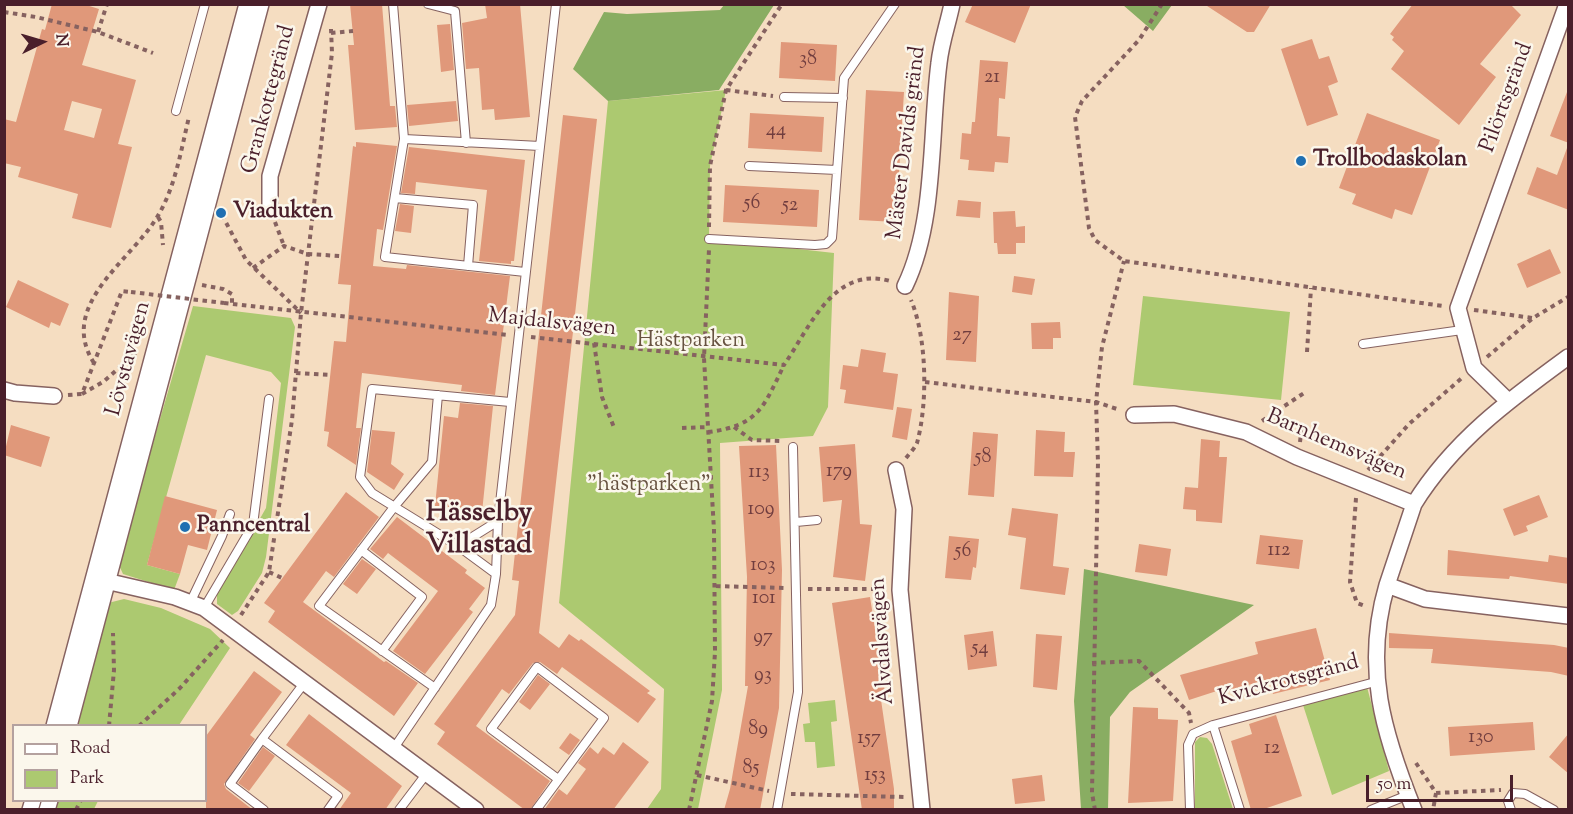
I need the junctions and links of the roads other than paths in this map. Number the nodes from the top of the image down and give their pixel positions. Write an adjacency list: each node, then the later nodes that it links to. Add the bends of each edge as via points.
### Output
1 (205, 4): 13 (lane)
2 (247, 4): 46 (street, Lövstavägen)
3 (261, 4): 46 (street, Lövstavägen)
4 (320, 4): 20 (street, Grankottegränd, via 270,176)
5 (393, 4): 14 (lane)
6 (428, 4): 15 (lane, via 455,10)
7 (556, 4): 16 (lane)
8 (896, 4): 12 (lane, Mäster Davids gränd, via 844,78)
9 (952, 4): 24 (street, Mäster Davids gränd, via 939,61 932,155 920,237)
10 (1567, 4): 25 (street, Pilörtsgränd, via 1458,308)
11 (784, 97): 12 (lane)
12 (843, 98): 18 (lane, Mäster Davids gränd)
13 (176, 111)
14 (404, 139): 15 (lane); 19 (lane)
15 (466, 143): 16 (lane)
16 (540, 146): 23 (lane)
17 (749, 166): 18 (lane)
18 (837, 170): 21 (lane, Mäster Davids gränd, via 832,238 826,244)
19 (395, 198): 22 (lane, via 473,205); 22 (lane, via 386,257)
20 (270, 208)
21 (709, 239)
22 (468, 266): 23 (lane)
23 (525, 272): 33 (lane)
24 (905, 286)
25 (1462, 330): 26 (lane); 32 (street, via 1474,368)
26 (1363, 344)
27 (1569, 357): 32 (street, Barnhemsvägen)
28 (4, 390): 30 (street)
29 (438, 395): 33 (lane); 38 (lane, via 432,462); 38 (lane, via 372,389 360,477 372,493)
30 (54, 396)
31 (269, 399): 48 (lane, via 253,525)
32 (1508, 401): 37 (street, Barnhemsvägen, via 1473,429 1427,482)
33 (510, 402): 41 (lane)
34 (1134, 415): 37 (street, Barnhemsvägen, via 1174,414 1246,432)
35 (793, 449): 42 (lane)
36 (896, 470): 62 (street, Älvdalsvägen, via 904,509 900,590)
37 (1414, 504): 47 (street, Kvickrotsgränd)
38 (394, 507): 43 (lane); 44 (lane)
39 (230, 514): 48 (lane)
40 (817, 520): 42 (lane)
41 (498, 521): 43 (lane); 45 (lane)
42 (796, 522): 68 (lane, via 798,692)
43 (458, 546): 45 (lane)
44 (361, 550): 50 (lane, via 422,597); 50 (lane, via 319,606)
45 (496, 574): 53 (lane, via 492,605)
46 (100, 580): 48 (street); 54 (street, Lövstavägen); 55 (street, Lövstavägen)
47 (1387, 585): 49 (street, via 1425,599); 52 (street, Kvickrotsgränd, via 1380,610)
48 (197, 606): 51 (street)
49 (1569, 616)
50 (382, 651): 53 (lane)
51 (305, 682): 57 (lane); 58 (street)
52 (1376, 682): 56 (lane, Kvickrotsgränd); 61 (street, Kvickrotsgränd, via 1387,738)
53 (435, 688): 58 (lane)
54 (55, 724)
55 (69, 724)
56 (1214, 725): 69 (lane, Kvickrotsgränd, via 1193,734 1188,745); 70 (lane, Kvickrotsgränd)
57 (262, 739): 63 (lane, via 230,784); 64 (lane, via 338,796)
58 (394, 748): 59 (street)
59 (427, 773): 65 (lane); 66 (street)
60 (558, 779): 60 (lane, via 604,718 537,667 491,729); 67 (lane)
61 (1408, 795): 71 (lane); 72 (street, Kvickrotsgränd)
62 (922, 804)
63 (264, 810)
64 (328, 810)
65 (399, 810)
66 (476, 810)
67 (536, 810)
68 (777, 810)
69 (1190, 810)
70 (1240, 810)
71 (1371, 810)
72 (1414, 810)
73 (1511, 810): 74 (lane, via 1508,801 1512,793 1525,794)
74 (1554, 810)

